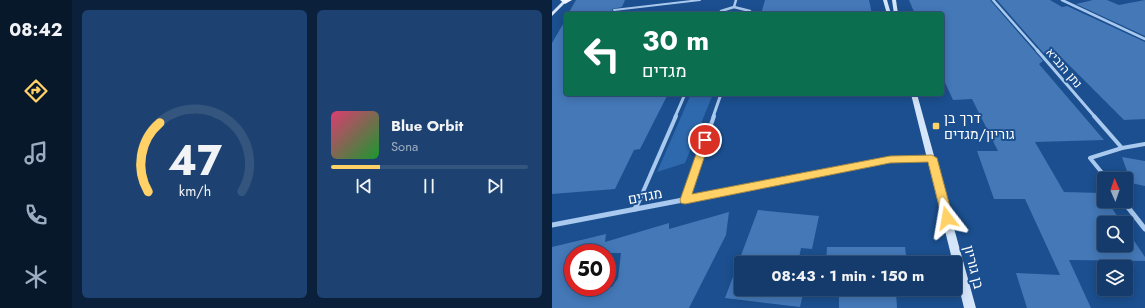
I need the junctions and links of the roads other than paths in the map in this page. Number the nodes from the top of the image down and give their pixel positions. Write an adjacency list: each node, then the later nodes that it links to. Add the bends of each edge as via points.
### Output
1 (700, 0): 9 (lane)
2 (736, 0): 8 (street)
3 (885, 0): 12 (main road)
4 (894, 0): 13 (main road)
5 (993, 0): 20 (street, נתן הנביא)
6 (1062, 0): 15 (street)
7 (566, 1): 14 (main road)
8 (734, 7): 10 (street); 11 (street)
9 (614, 10)
10 (721, 12)
11 (750, 12)
12 (888, 12)
13 (896, 12)
14 (552, 15)
15 (1145, 39)
16 (684, 96): 25 (street)
17 (720, 96): 23 (street)
18 (915, 96): 21 (main road, בן גוריון)
19 (1145, 144): 20 (street)
20 (1122, 148): 22 (street, via 1090,158)
21 (932, 158): 23 (street, מגדים, via 890,160); 28 (main road, בן גוריון)
22 (1101, 172)
23 (685, 200): 25 (street, מגדים)
24 (1128, 208): 27 (street)
25 (635, 209): 26 (street, מגדים)
26 (552, 225)
27 (1145, 229)
28 (970, 308)

